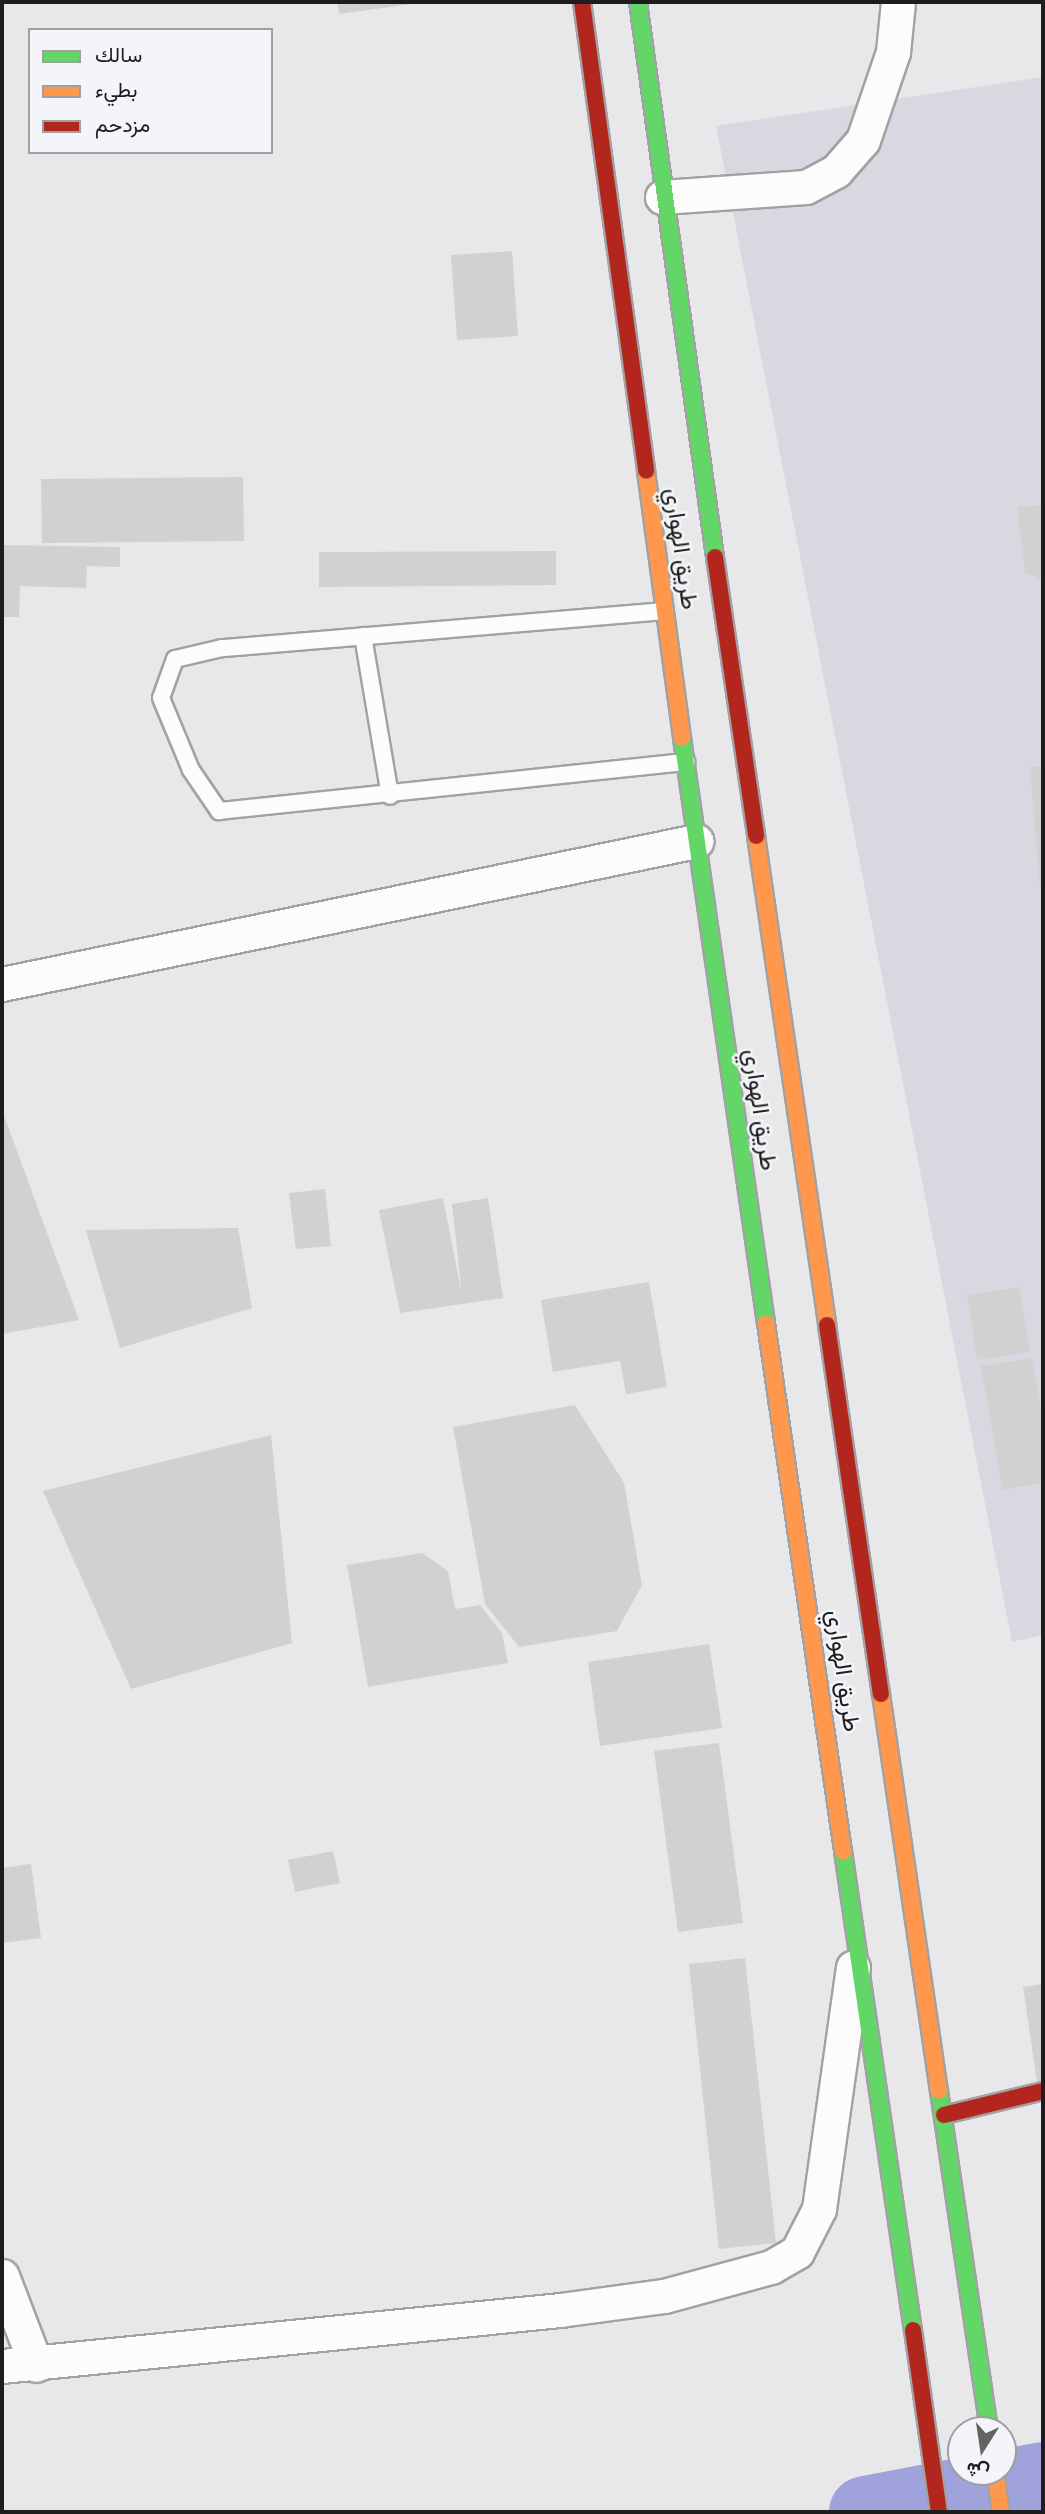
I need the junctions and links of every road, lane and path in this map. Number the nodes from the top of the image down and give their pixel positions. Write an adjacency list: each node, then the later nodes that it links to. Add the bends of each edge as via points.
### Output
1 (582, 2): 5 (main road, طريق الهواري)
2 (638, 2): 4 (main road, طريق الهواري)
3 (898, 2): 4 (street, via 893,51 863,140 836,171 806,187)
4 (662, 197): 13 (main road, طريق الهواري)
5 (666, 611): 6 (lane); 7 (main road, طريق الهواري)
6 (363, 636): 8 (lane); 8 (lane, via 222,648 174,659 161,698 191,770 219,811)
7 (686, 762): 8 (lane); 9 (main road, طريق الهواري)
8 (390, 796)
9 (696, 841): 10 (street); 11 (main road, طريق الهواري)
10 (2, 984)
11 (858, 1930): 16 (street, via 819,2209 797,2252 771,2267 664,2296); 19 (main road, طريق الهواري)
12 (1043, 2091): 13 (main road)
13 (944, 2115): 17 (main road, طريق الهواري)
14 (2, 2276): 16 (street)
15 (2, 2365): 16 (street)
16 (36, 2365)
17 (987, 2416)
18 (997, 2486): 20 (main road)
19 (939, 2512)
20 (1001, 2512)

